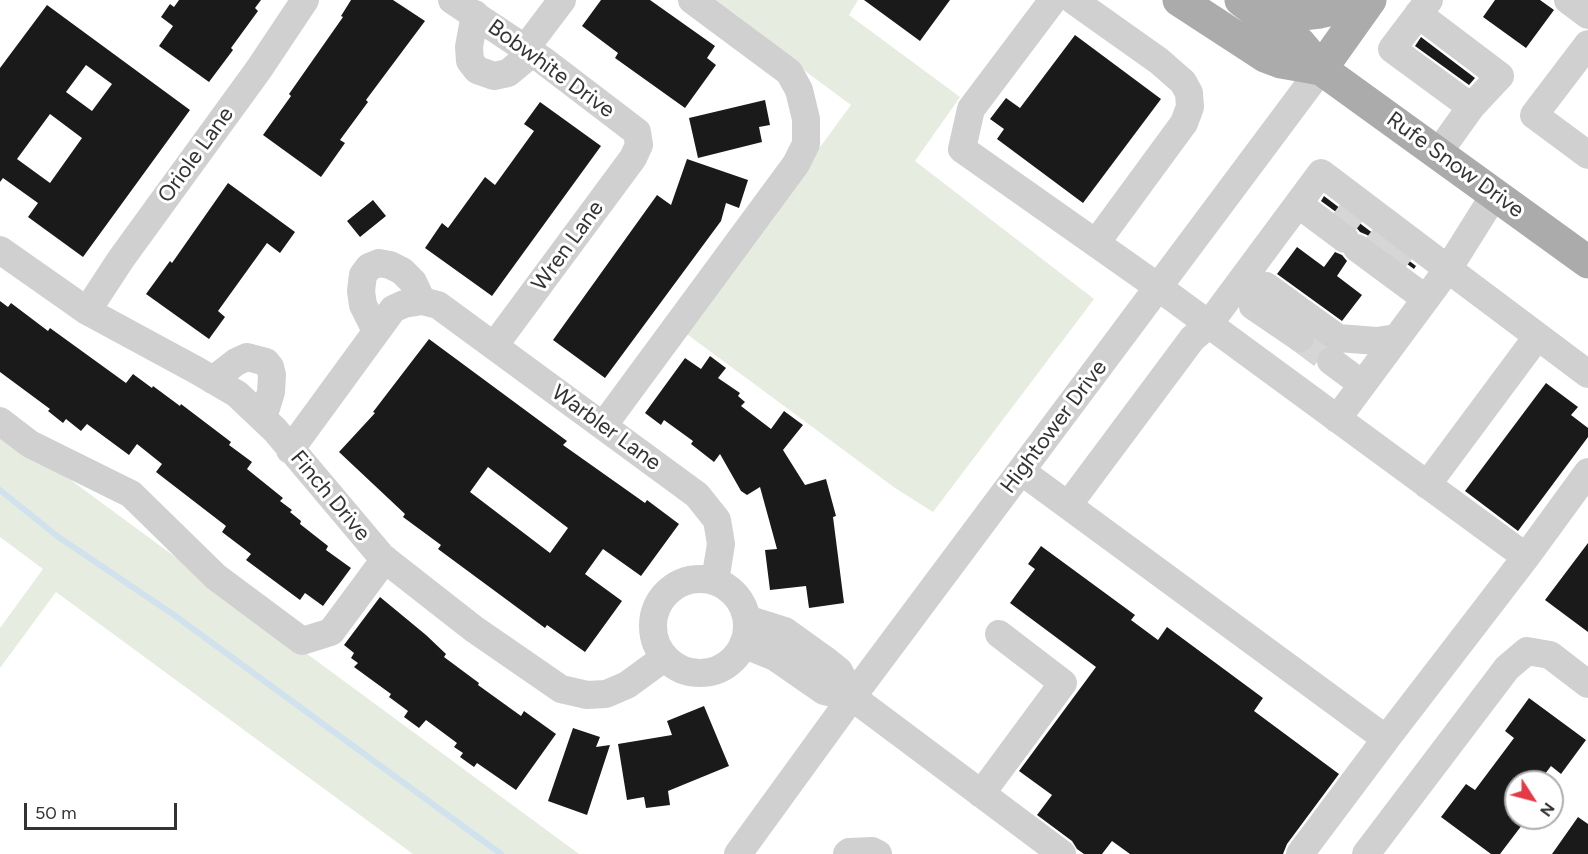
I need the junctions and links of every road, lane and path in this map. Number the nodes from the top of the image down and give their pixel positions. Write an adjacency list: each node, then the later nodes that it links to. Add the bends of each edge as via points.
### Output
1 (305, 0): 32 (street, Oriole Lane)
2 (562, 0): 15 (street)
3 (692, 0): 46 (street, via 789,72 799,90 806,119 806,144 796,164)
4 (1053, 0): 24 (street, via 971,109 962,149)
5 (1073, 0): 24 (street, via 1159,61 1183,82 1189,93 1190,107 1184,123)
6 (1179, 0): 16 (main road, Rufe Snow Drive, via 1265,56)
7 (1359, 0): 10 (main road, via 1320,12 1284,16)
8 (1370, 0): 16 (main road, Hightower Drive)
9 (1568, 0): 13 (street)
10 (1251, 5): 16 (main road, Rufe Snow Drive, via 1299,43)
11 (464, 7): 15 (street, Bobwhite Drive); 15 (street, via 470,61 477,70 494,76 508,73)
12 (1423, 7): 17 (street, via 1500,76); 17 (street, via 1392,49)
13 (1588, 15)
14 (1588, 44): 20 (street, via 1534,115)
15 (529, 51): 18 (street, Bobwhite Drive, via 637,132)
16 (1320, 69): 19 (main road, Rufe Snow Drive); 28 (street, Hightower Drive)
17 (1471, 107): 19 (street)
18 (639, 145): 38 (street, Wren Lane)
19 (1438, 153): 21 (main road, Rufe Snow Drive)
20 (1588, 155)
21 (1495, 194): 26 (main road, Rufe Snow Drive); 27 (street)
22 (1298, 204): 23 (street); 23 (street, via 1321,173); 29 (street)
23 (1373, 236): 27 (street); 30 (street)
24 (1096, 243): 28 (street)
25 (0, 250): 32 (street, Finch Drive)
26 (1588, 262)
27 (1448, 269): 30 (street); 35 (street)
28 (1158, 287): 33 (street); 48 (street, Hightower Drive)
29 (1247, 287): 33 (street); 36 (street, via 1253,306); 37 (street, via 1266,286 1338,338)
30 (1425, 299): 37 (street)
31 (430, 303): 34 (street, via 404,304 393,309); 34 (street, via 402,271 379,263 369,267 363,275 361,291 363,305); 38 (street, Warbler Lane)
32 (87, 311): 41 (street, Finch Drive)
33 (1209, 324): 44 (street); 51 (street, via 1192,339)
34 (376, 331): 47 (street)
35 (1537, 337): 40 (street); 50 (street)
36 (1300, 338)
37 (1396, 338): 42 (street)
38 (494, 346): 46 (street, Warbler Lane)
39 (1331, 361): 42 (street)
40 (1588, 374)
41 (213, 380): 43 (street, Finch Drive, via 237,394); 43 (street, via 247,357 266,362 272,375)
42 (1362, 384): 44 (street)
43 (263, 418): 47 (street, Finch Drive)
44 (1337, 418): 50 (street)
45 (0, 421): 53 (street, via 30,444 131,494 216,577 302,641 331,632)
46 (603, 426): 54 (street, Warbler Lane, via 697,495 717,520 721,544)
47 (290, 450): 53 (street, Finch Drive)
48 (1021, 471): 51 (street); 59 (street, Hightower Drive)
49 (1588, 472): 52 (street)
50 (1427, 485): 52 (street)
51 (1069, 504): 60 (street)
52 (1526, 557): 60 (street)
53 (384, 559): 57 (street, Finch Drive, via 474,629 561,689 587,695 606,694 627,685)
54 (715, 581): 55 (street, via 741,603); 57 (street, via 697,579 666,594 657,608 653,626)
55 (745, 632): 57 (street, via 737,656 725,667 709,673 678,668); 59 (street, via 785,631 839,671)
56 (999, 634): 61 (street, via 1063,683)
57 (664, 658)
58 (1588, 684): 67 (street, via 1550,655 1527,651 1507,668)
59 (852, 697): 61 (street); 62 (street, Hightower Drive)
60 (1386, 738): 66 (street)
61 (981, 794): 65 (street)
62 (738, 854)
63 (847, 854): 64 (street)
64 (878, 854)
65 (1062, 854)
66 (1300, 854)
67 (1366, 854)

